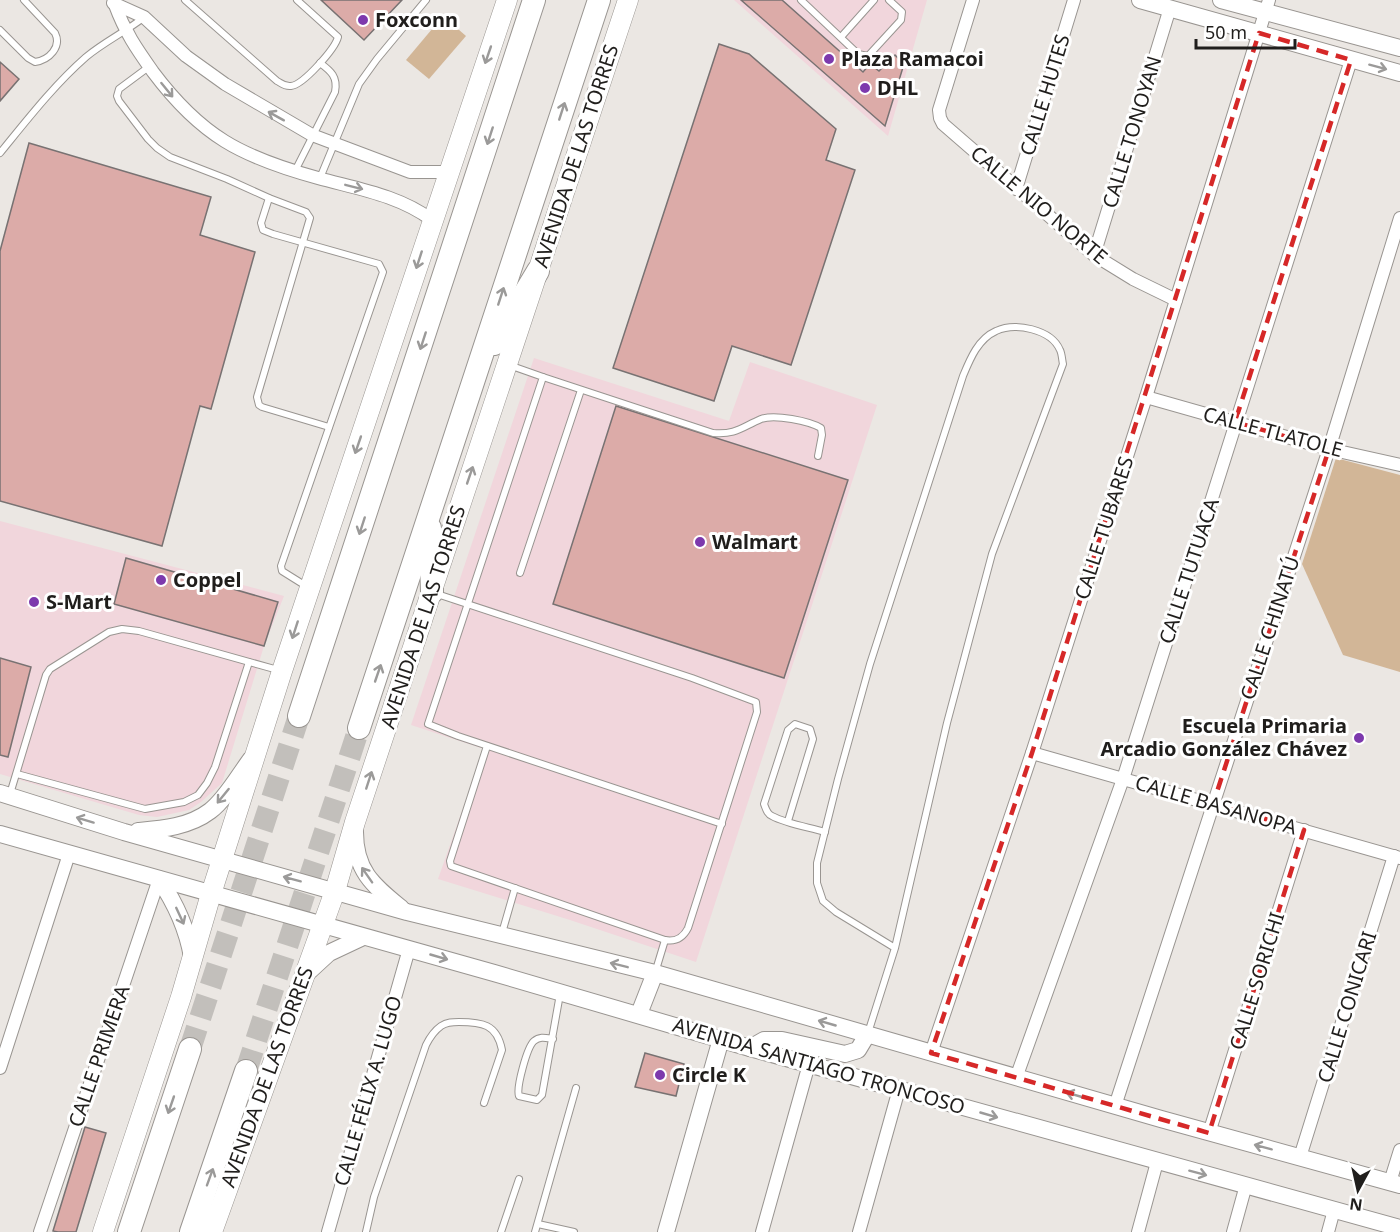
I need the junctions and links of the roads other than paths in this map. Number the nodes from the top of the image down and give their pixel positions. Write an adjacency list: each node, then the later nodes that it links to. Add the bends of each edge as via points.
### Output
1 (24, 0): 20 (lane, via 55,33 57,47 47,59 35,62)
2 (185, 0): 26 (lane, via 284,86 292,87)
3 (297, 0): 26 (lane, via 338,37)
4 (426, 0): 30 (lane, via 358,84)
5 (507, 0): 33 (main road, one-way to 33)
6 (534, 0): 59 (highway, one-way to 59)
7 (599, 0): 45 (highway, AVENIDA DE LAS TORRES, one-way to 7)
8 (628, 0): 41 (main road, AVENIDA DE LAS TORRES)
9 (801, 0): 23 (lane)
10 (874, 0): 23 (lane)
11 (890, 0): 23 (lane, via 902,12 901,20 867,56 858,54)
12 (973, 0): 35 (street, CALLE NIO NORTE, via 939,118)
13 (1074, 0): 35 (street, CALLE HUTES)
14 (1140, 0): 18 (main road)
15 (1221, 0): 17 (main road)
16 (112, 2): 19 (street); 21 (street)
17 (1268, 6): 22 (street, CALLE TUBARES); 24 (main road)
18 (1170, 8): 22 (main road); 40 (street, CALLE TONOYAN)
19 (144, 17): 21 (lane); 29 (street, one-way to 19, via 225,84 186,56)
20 (0, 30)
21 (125, 32): 27 (street); 31 (lane, via 88,55 71,71)
22 (1259, 33): 25 (main road); 42 (street, CALLE TUBARES)
23 (841, 38)
24 (1400, 48)
25 (1351, 60): 28 (main road, one-way to 28); 48 (street, CALLE TUTUACA)
26 (320, 63): 29 (lane, via 331,71 336,84)
27 (150, 66): 32 (street, one-way to 32, via 197,122 257,159); 36 (lane, via 117,92 119,101 148,139 170,157)
28 (1400, 73)
29 (312, 135): 30 (street); 32 (lane)
30 (333, 144): 33 (street, via 410,172); 34 (lane)
31 (0, 153)
32 (295, 172): 34 (street)
33 (449, 172): 38 (main road)
34 (320, 179): 38 (street, one-way to 38, via 405,203)
35 (1016, 189): 40 (street, CALLE NIO NORTE)
36 (269, 198): 39 (lane, via 306,212 310,218); 39 (lane, via 261,223 263,230)
37 (1400, 218): 50 (street, CALLE CHINATÚ)
38 (432, 220): 54 (main road, one-way to 54)
39 (304, 243): 49 (lane, via 257,397 262,406); 49 (lane, via 379,264 383,272)
40 (1094, 255): 42 (street, CALLE NIO NORTE)
41 (538, 271): 43 (main road, AVENIDA DE LAS TORRES); 45 (highway)
42 (1176, 300): 47 (street, CALLE TUBARES)
43 (508, 365): 44 (lane); 55 (main road, AVENIDA DE LAS TORRES, one-way to 43)
44 (543, 377): 46 (lane); 56 (lane)
45 (472, 382): 55 (highway, AVENIDA DE LAS TORRES, via 430,511)
46 (581, 390): 51 (lane, via 713,434 734,433 763,418 815,425 821,428 822,435); 53 (lane)
47 (1146, 397): 48 (street, CALLE TLATOLE); 63 (street, CALLE TUBARES)
48 (1236, 422): 50 (street, CALLE TLATOLE); 65 (street, CALLE TUTUACA)
49 (329, 427): 54 (lane, via 281,566 288,576)
50 (1329, 449): 52 (street, CALLE TLATOLE); 67 (street, CALLE CHINATÚ)
51 (818, 456)
52 (1400, 465)
53 (520, 573)
54 (309, 587): 58 (main road, one-way to 58)
55 (419, 588): 56 (lane); 60 (highway, AVENIDA DE LAS TORRES, one-way to 55); 70 (main road, AVENIDA DE LAS TORRES, one-way to 55)
56 (467, 605): 61 (lane, via 428,724); 71 (lane, via 756,702 758,712)
57 (249, 662): 58 (lane); 64 (lane, via 139,631 122,628 109,632 46,675); 64 (lane, via 215,767 198,795 184,802 145,809)
58 (282, 671): 62 (main road)
59 (299, 716)
60 (359, 728)
61 (487, 746): 71 (lane); 80 (lane, via 450,864)
62 (258, 749): 73 (main road, one-way to 73, via 210,811 163,830); 78 (main road)
63 (1032, 753): 65 (street, CALLE BASANOPA); 100 (street, CALLE TUBARES)
64 (17, 774): 66 (lane)
65 (1123, 779): 67 (street, CALLE BASANOPA); 104 (street, CALLE TUTUACA)
66 (5, 794): 68 (main road); 73 (main road, one-way to 66)
67 (1213, 804): 72 (street, CALLE BASANOPA); 108 (street, CALLE CHINATÚ)
68 (0, 810)
69 (788, 821): 69 (lane, via 813,739 810,729 795,724 788,730 764,804 772,816); 74 (lane)
70 (356, 822): 81 (main road, AVENIDA DE LAS TORRES); 83 (main road, one-way to 70, via 377,888 359,864)
71 (722, 824): 87 (lane, via 688,928 680,938)
72 (1304, 830): 77 (street, CALLE BASANOPA); 109 (street, CALLE SORICHI)
73 (124, 832): 78 (main road)
74 (825, 832): 88 (lane, via 817,863 817,883 823,901); 88 (lane, via 870,664 963,376 974,352 996,331 1034,330 1060,349 1063,364 992,554 947,723)
75 (0, 834): 76 (main road, AVENIDA SANTIAGO TRONCOSO)
76 (69, 854): 79 (main road, AVENIDA SANTIAGO TRONCOSO); 102 (street)
77 (1397, 857): 111 (street, CALLE CONICARI)
78 (222, 861): 81 (main road, one-way to 78); 82 (main road)
79 (159, 879): 82 (main road, AVENIDA SANTIAGO TRONCOSO); 90 (main road, one-way to 90, via 183,921); 119 (street, CALLE PRIMERA)
80 (515, 888): 85 (lane); 87 (lane)
81 (335, 891): 83 (main road); 84 (main road, AVENIDA DE LAS TORRES)
82 (211, 894): 84 (main road, AVENIDA SANTIAGO TRONCOSO); 90 (main road)
83 (407, 912): 85 (main road)
84 (322, 925): 86 (main road, AVENIDA SANTIAGO TRONCOSO); 92 (main road, AVENIDA DE LAS TORRES)
85 (501, 936): 91 (main road, one-way to 85)
86 (363, 937): 89 (main road, AVENIDA SANTIAGO TRONCOSO); 92 (main road, via 329,953)
87 (665, 940): 91 (lane)
88 (895, 948): 95 (lane)
89 (409, 949): 93 (main road, AVENIDA SANTIAGO TRONCOSO, one-way to 93); 124 (street, CALLE FÉLIX A. LUGO)
90 (192, 958): 120 (main road)
91 (655, 974): 94 (main road); 95 (main road, one-way to 91)
92 (302, 979): 123 (main road, AVENIDA DE LAS TORRES)
93 (561, 992): 94 (main road, AVENIDA SANTIAGO TRONCOSO); 96 (lane)
94 (639, 1014): 97 (main road, AVENIDA SANTIAGO TRONCOSO)
95 (867, 1035): 98 (main road, via 858,1050 845,1054 782,1040 764,1040); 100 (main road)
96 (553, 1039): 96 (lane, via 543,1095 537,1100 519,1096 531,1046 537,1039)
97 (721, 1039): 98 (main road, AVENIDA SANTIAGO TRONCOSO); 129 (main road)
98 (750, 1048): 101 (main road, AVENIDA SANTIAGO TRONCOSO)
99 (190, 1049): 121 (highway, one-way to 121)
100 (931, 1053): 104 (main road)
101 (809, 1064): 106 (main road, AVENIDA SANTIAGO TRONCOSO); 130 (street)
102 (0, 1068)
103 (246, 1071): 122 (highway, AVENIDA DE LAS TORRES, one-way to 103)
104 (1016, 1078): 108 (main road, one-way to 104)
105 (576, 1088): 117 (lane)
106 (898, 1089): 112 (main road, AVENIDA SANTIAGO TRONCOSO, one-way to 112); 131 (street)
107 (484, 1103): 125 (lane, via 502,1050 500,1041 478,1022 442,1025 426,1045 374,1197)
108 (1115, 1106): 109 (main road)
109 (1209, 1132): 111 (main road, one-way to 109)
110 (1400, 1150): 114 (street)
111 (1300, 1157): 114 (main road)
112 (1157, 1162): 115 (main road, AVENIDA SANTIAGO TRONCOSO, one-way to 115); 132 (street)
113 (519, 1179): 126 (lane)
114 (1395, 1183)
115 (1246, 1185): 116 (main road, AVENIDA SANTIAGO TRONCOSO); 133 (street)
116 (1334, 1210): 118 (main road, AVENIDA SANTIAGO TRONCOSO); 134 (street)
117 (538, 1224): 127 (lane); 128 (lane)
118 (1400, 1228)
119 (40, 1232)
120 (103, 1232)
121 (129, 1232)
122 (191, 1232)
123 (212, 1232)
124 (328, 1232)
125 (366, 1232)
126 (501, 1232)
127 (536, 1232)
128 (574, 1232)
129 (666, 1232)
130 (762, 1232)
131 (859, 1232)
132 (1138, 1232)
133 (1233, 1232)
134 (1328, 1232)

